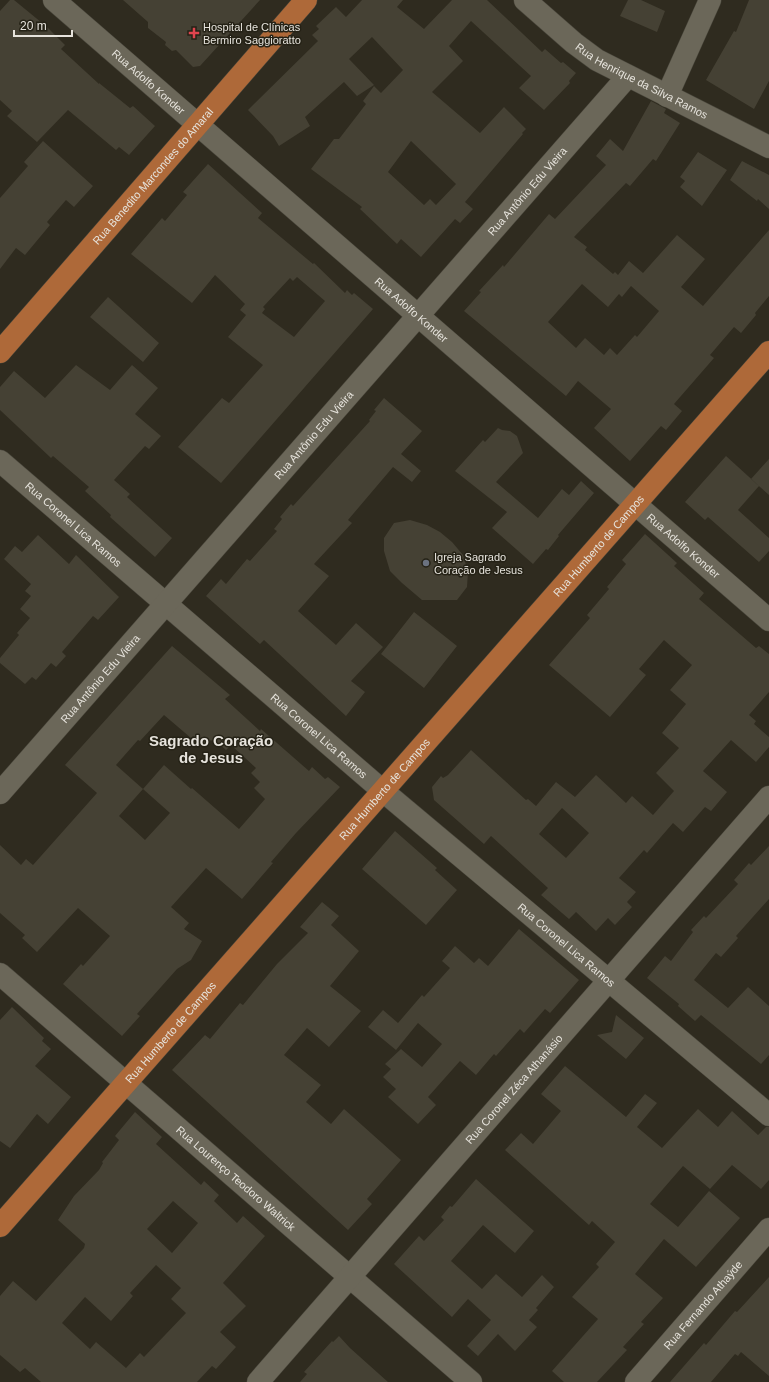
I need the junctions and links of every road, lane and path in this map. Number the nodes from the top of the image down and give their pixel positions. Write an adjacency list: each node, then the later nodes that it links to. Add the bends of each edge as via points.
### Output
1 (54, 0): 7 (street, Rua Adolfo Konder)
2 (306, 0): 7 (main road, Rua Benedito Marcondes do Amaral)
3 (525, 0): 5 (street, Rua Henrique da Silva Ramos, via 597,60)
4 (710, 0): 6 (street)
5 (628, 76): 6 (street, Rua Henrique da Silva Ramos); 9 (street, Rua Antônio Edu Vieira)
6 (667, 96): 8 (street, Rua Henrique da Silva Ramos)
7 (197, 125): 9 (street, Rua Adolfo Konder); 10 (main road, Rua Benedito Marcondes do Amaral)
8 (769, 147)
9 (418, 316): 13 (street, Rua Adolfo Konder); 14 (street, Rua Antônio Edu Vieira)
10 (0, 352)
11 (769, 352): 13 (main road, Rua Humberto de Campos)
12 (0, 461): 14 (street, Rua Coronel Lica Ramos)
13 (636, 504): 15 (street, Rua Adolfo Konder); 16 (main road, Rua Humberto de Campos)
14 (166, 604): 16 (street, Rua Coronel Lica Ramos); 17 (street, Rua Antônio Edu Vieira)
15 (769, 620)
16 (383, 792): 20 (street, Rua Coronel Lica Ramos); 21 (main road, Rua Humberto de Campos)
17 (0, 793)
18 (769, 797): 20 (street, Rua Coronel Zéca Athanásio)
19 (0, 974): 21 (street, Rua Lourenço Teodoro Waltrick)
20 (608, 981): 22 (street, Rua Coronel Lica Ramos); 25 (street, Rua Coronel Zéca Athanásio)
21 (126, 1083): 23 (main road, Rua Humberto de Campos); 25 (street, Rua Lourenço Teodoro Waltrick)
22 (769, 1116)
23 (0, 1226)
24 (769, 1229): 28 (street, Rua Fernando Athaýde)
25 (350, 1277): 26 (street, Rua Coronel Zéca Athanásio); 27 (street, Rua Lourenço Teodoro Waltrick)
26 (258, 1382)
27 (471, 1382)
28 (636, 1382)

